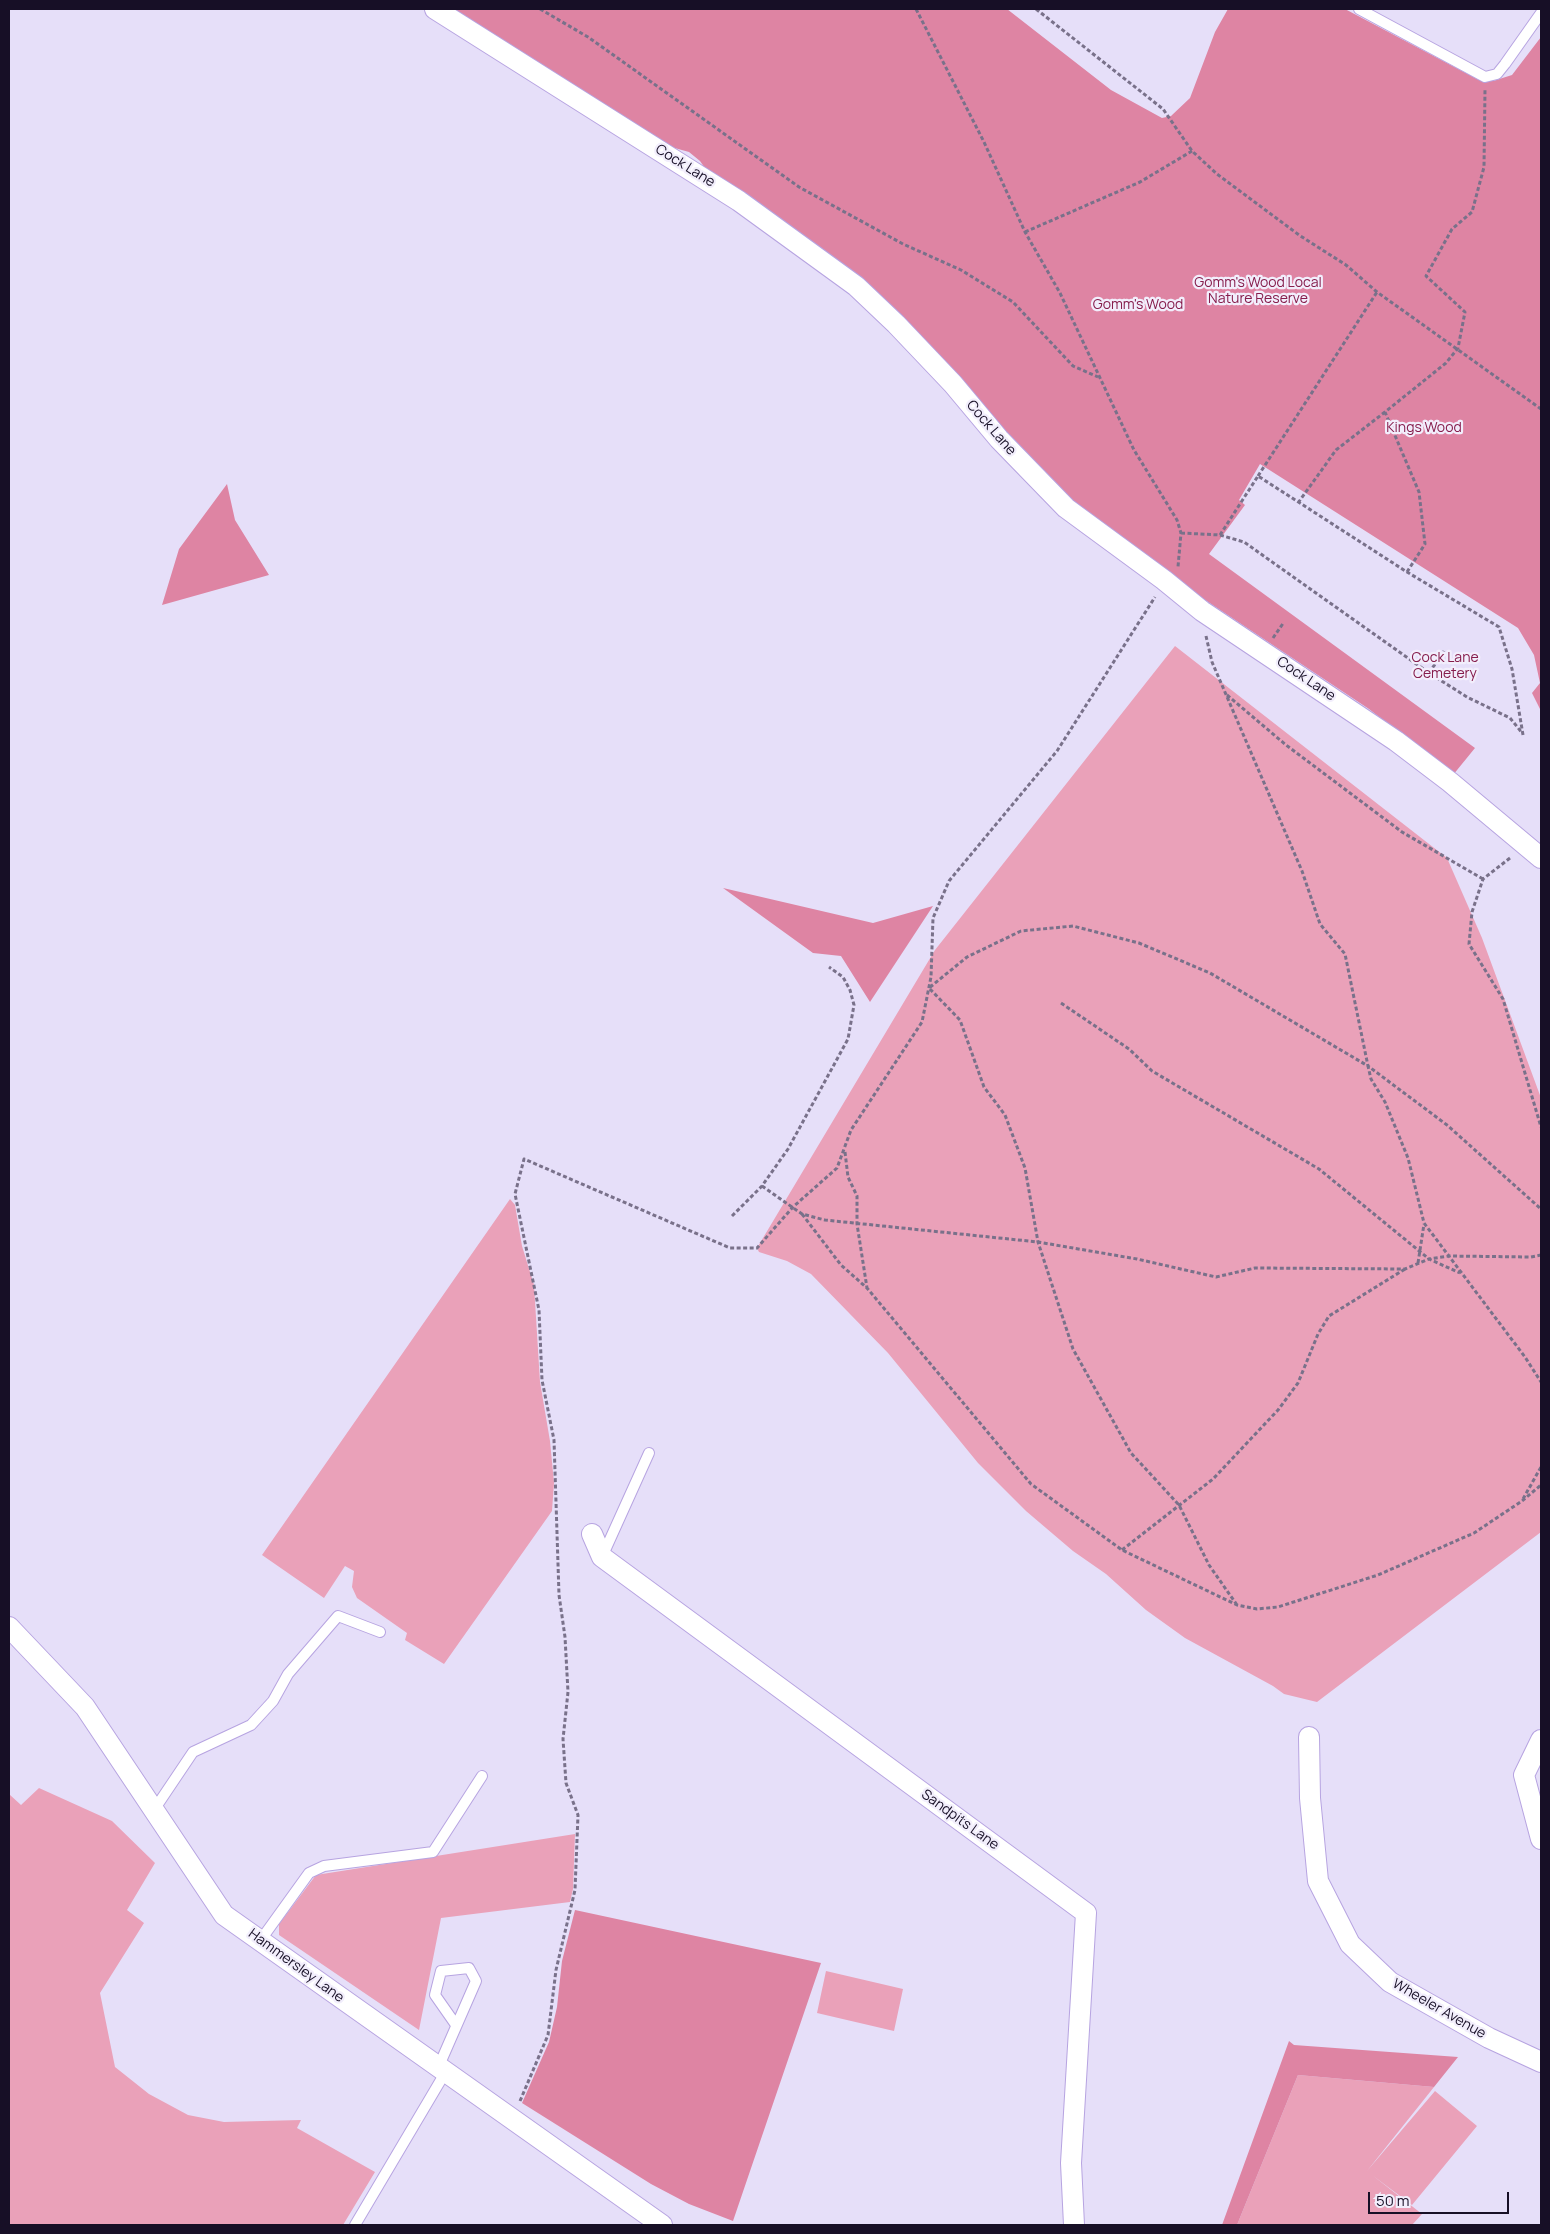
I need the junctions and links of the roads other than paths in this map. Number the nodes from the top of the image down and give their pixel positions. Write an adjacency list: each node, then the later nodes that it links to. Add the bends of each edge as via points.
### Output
1 (435, 9): 4 (street, Cock Lane, via 739,201 856,286 953,384 999,439 1066,508 1202,611 1396,740)
2 (1359, 9): 3 (lane, via 1485,77 1497,74 1506,64)
3 (1541, 13)
4 (1541, 858)
5 (649, 1453): 7 (lane)
6 (592, 1534): 7 (street)
7 (602, 1557): 21 (street, Sandpits Lane, via 1086,1913 1070,2163)
8 (9, 1627): 13 (street, Hammersley Lane, via 85,1707)
9 (380, 1632): 13 (lane, via 338,1616 288,1674 273,1701 251,1725 194,1752)
10 (1309, 1737): 17 (street, Wheeler Avenue, via 1310,1798 1318,1881 1350,1944 1390,1982 1489,2038)
11 (1541, 1740): 14 (street, via 1524,1774)
12 (482, 1776): 15 (lane, via 433,1852 324,1866 309,1873)
13 (154, 1810): 15 (street, Hammersley Lane, via 224,1914)
14 (1541, 1839)
15 (260, 1941): 18 (street, Hammersley Lane)
16 (456, 2025): 16 (lane, via 476,1981 469,1968 440,1971 435,1995); 18 (lane)
17 (1541, 2062)
18 (442, 2070): 19 (lane); 20 (street, Hammersley Lane)
19 (355, 2225)
20 (662, 2225)
21 (1074, 2225)

